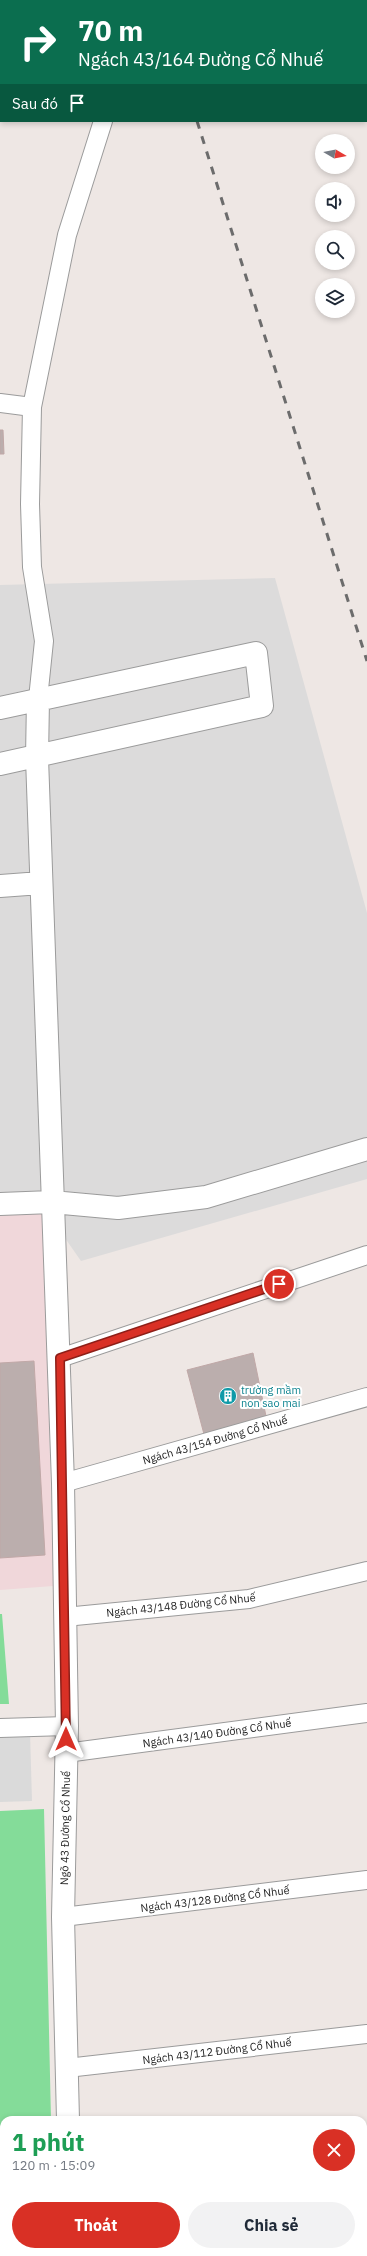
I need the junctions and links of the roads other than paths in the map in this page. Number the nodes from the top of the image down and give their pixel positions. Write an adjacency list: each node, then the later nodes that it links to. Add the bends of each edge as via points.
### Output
1 (103, 122): 3 (lane, via 67,235)
2 (0, 403): 3 (lane)
3 (32, 407): 4 (lane, via 32,567 44,641)
4 (38, 699): 5 (street); 6 (street, Ngõ 43 Đường Cổ Nhuế); 6 (street, via 256,653 262,706)
5 (0, 708)
6 (36, 758): 7 (street); 8 (street, Ngõ 43 Đường Cổ Nhuế)
7 (0, 764)
8 (41, 883): 9 (street); 11 (street, Ngõ 43 Đường Cổ Nhuế)
9 (0, 886)
10 (367, 1149): 11 (street, via 206,1197 118,1208)
11 (52, 1202): 12 (street); 14 (street, Ngõ 43 Đường Cổ Nhuế)
12 (0, 1204)
13 (367, 1255): 14 (lane)
14 (60, 1358): 16 (street, Ngõ 43 Đường Cổ Nhuế)
15 (367, 1397): 16 (lane, Ngách 43/154 Đường Cổ Nhuế)
16 (63, 1484): 18 (street, Ngõ 43 Đường Cổ Nhuế)
17 (367, 1571): 18 (lane, Ngách 43/148 Đường Cổ Nhuế, via 249,1599)
18 (65, 1617): 20 (street, Ngõ 43 Đường Cổ Nhuế)
19 (367, 1713): 22 (lane, Ngách 43/140 Đường Cổ Nhuế)
20 (67, 1726): 21 (lane); 22 (street, Ngõ 43 Đường Cổ Nhuế)
21 (0, 1728)
22 (66, 1753): 24 (street, Ngõ 43 Đường Cổ Nhuế)
23 (367, 1880): 24 (lane, Ngách 43/128 Đường Cổ Nhuế)
24 (63, 1917): 26 (street, Ngõ 43 Đường Cổ Nhuế)
25 (367, 2034): 26 (lane, Ngách 43/112 Đường Cổ Nhuế)
26 (67, 2068): 27 (street, Ngõ 43 Đường Cổ Nhuế)
27 (68, 2116)

